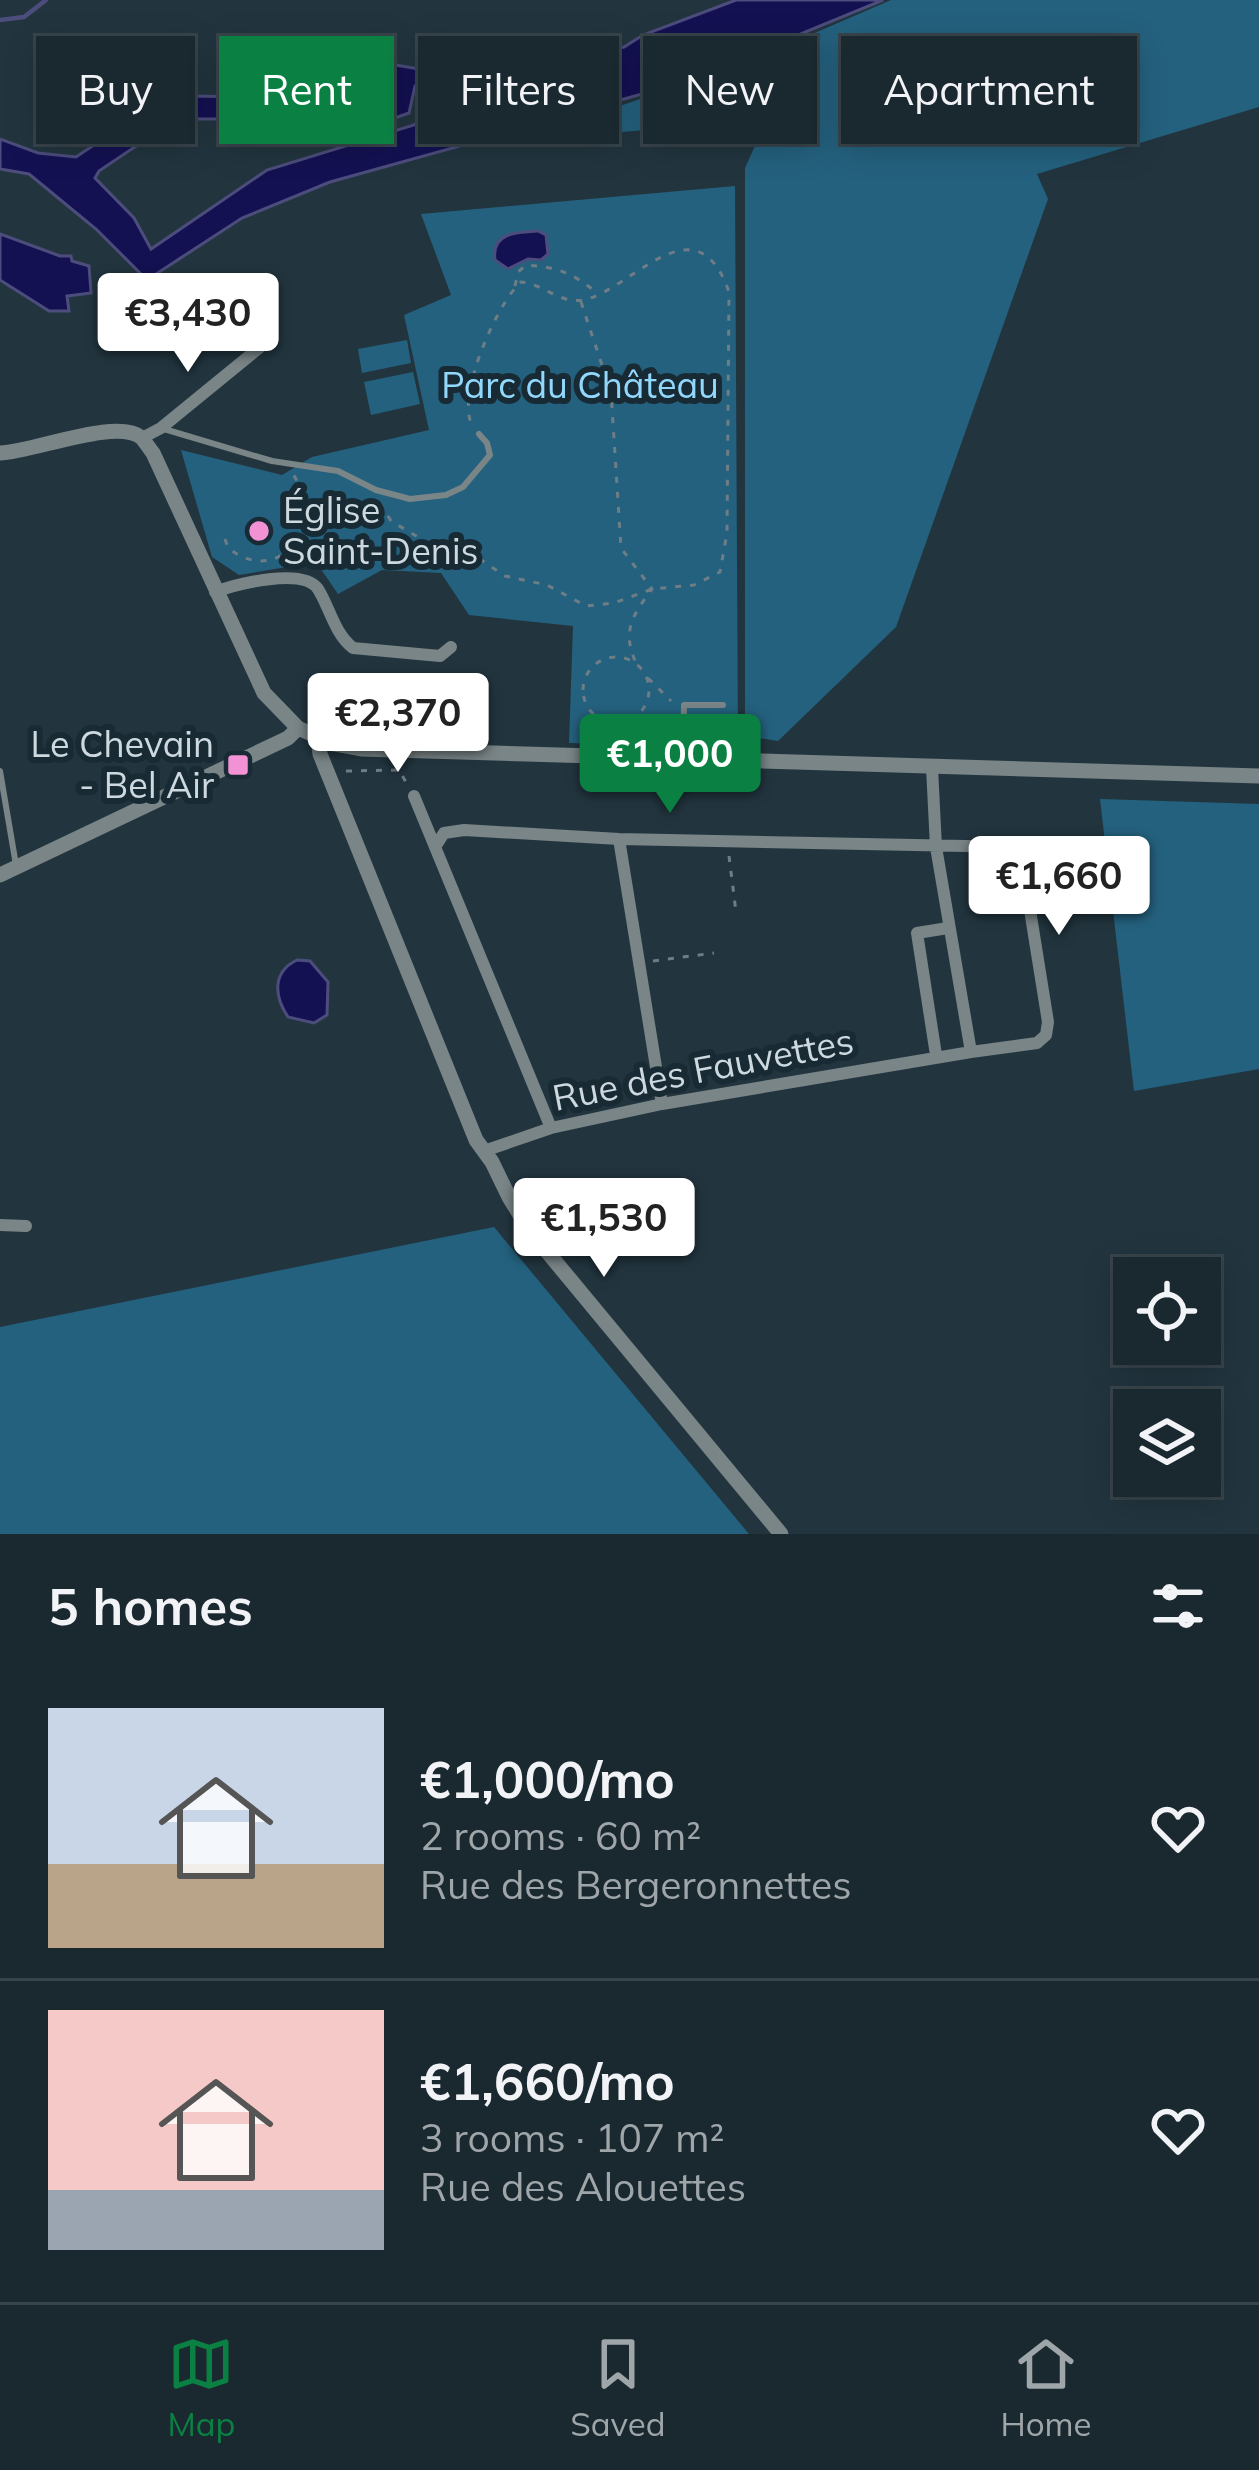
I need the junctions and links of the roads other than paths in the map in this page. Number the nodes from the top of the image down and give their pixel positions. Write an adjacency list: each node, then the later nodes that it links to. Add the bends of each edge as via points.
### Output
1 (259, 348): 2 (street)
2 (161, 428): 3 (lane, via 424,499 463,487 490,455); 4 (street)
3 (478, 434)
4 (142, 438): 5 (street, via 116,430); 6 (street)
5 (0, 453)
6 (215, 592): 7 (street, via 305,579 352,648 440,656); 9 (street, via 264,694)
7 (451, 646)
8 (723, 705): 11 (lane, via 683,705)
9 (298, 728): 10 (street); 19 (street)
10 (318, 738): 11 (street, via 361,749); 25 (street)
11 (682, 759): 12 (street)
12 (932, 768): 14 (street); 18 (street)
13 (0, 771): 19 (lane)
14 (1259, 776)
15 (414, 796): 17 (street)
16 (619, 839): 17 (street, via 464,830 444,833); 18 (street); 23 (street)
17 (435, 847): 24 (street)
18 (936, 847): 20 (street); 21 (street, Rue des Fauvettes, via 1006,844 1021,854 1046,1036)
19 (8, 871)
20 (948, 928): 21 (street); 22 (street, via 917,934)
21 (970, 1052): 22 (street, Rue des Fauvettes)
22 (936, 1055): 23 (street, Rue des Fauvettes)
23 (662, 1104): 24 (street, Rue des Fauvettes)
24 (551, 1128): 25 (street, Rue des Fauvettes)
25 (484, 1151): 28 (street, via 530,1231)
26 (0, 1225): 27 (street)
27 (26, 1226)
28 (781, 1534)

